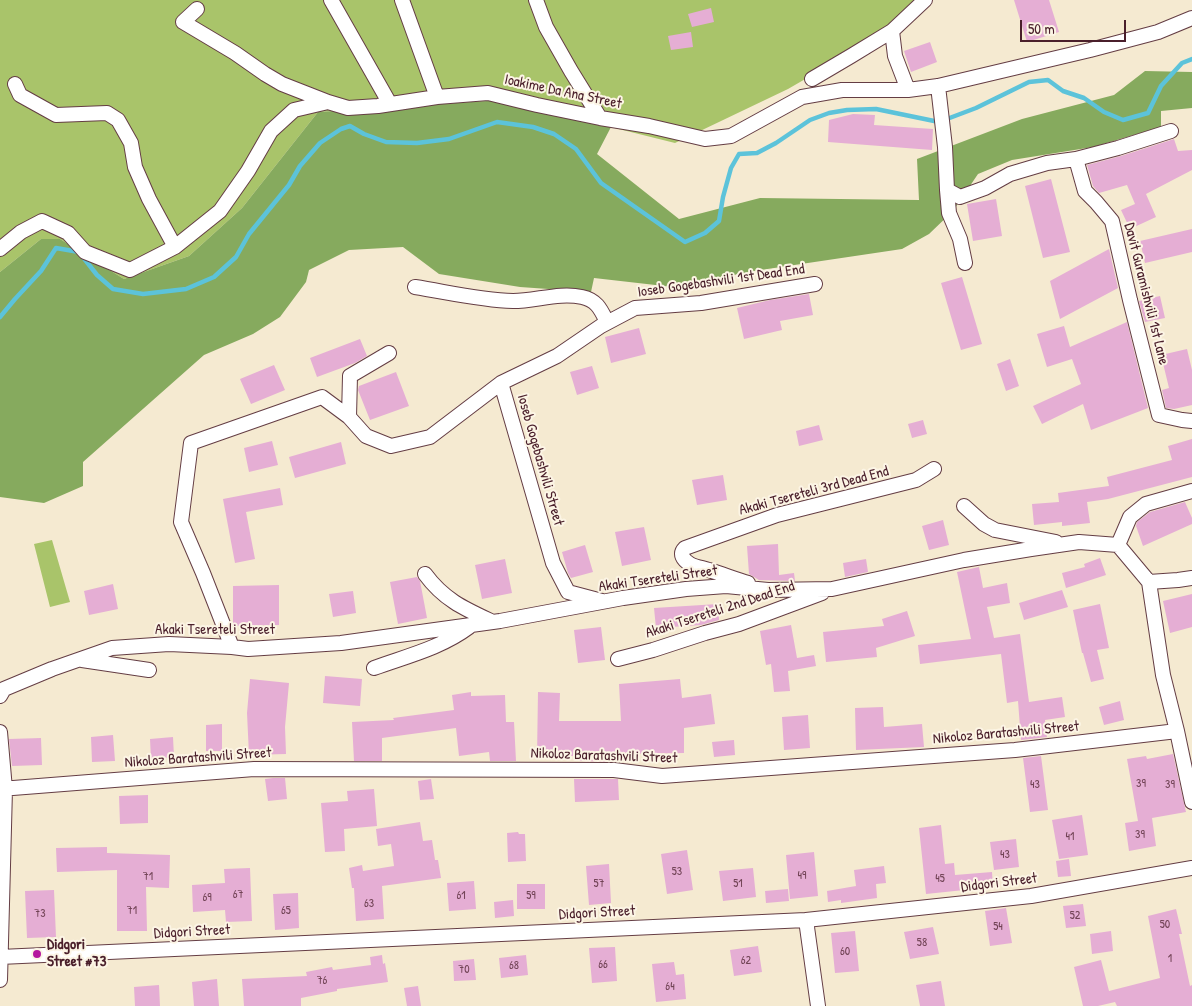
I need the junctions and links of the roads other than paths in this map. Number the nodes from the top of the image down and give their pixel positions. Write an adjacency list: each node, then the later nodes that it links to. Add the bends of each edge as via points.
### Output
1 (331, 0): 14 (street)
2 (402, 0): 12 (street)
3 (536, 0): 15 (street, via 546,27)
4 (925, 0): 7 (street)
5 (197, 9): 13 (street, via 183,22 282,84)
6 (1192, 18): 10 (street, Ioakime Da Ana Street, via 1158,32)
7 (892, 31): 8 (street); 11 (street, via 895,56)
8 (812, 79)
9 (15, 84): 19 (street, via 20,95 56,115 107,113 118,120 131,143 135,167 149,199)
10 (938, 86): 11 (street, Ioakime Da Ana Street); 18 (street)
11 (908, 90): 15 (street, Ioakime Da Ana Street, via 842,90 802,97 731,136 705,139)
12 (436, 97): 14 (street, Ioakime Da Ana Street); 15 (street, Ioakime Da Ana Street, via 488,93)
13 (328, 102): 14 (street, Ioakime Da Ana Street, via 348,108); 19 (street, Ioakime Da Ana Street, via 294,110 271,131 220,211)
14 (390, 104)
15 (600, 118)
16 (1171, 131): 17 (street)
17 (1076, 159): 18 (street, via 1047,163 1010,174 960,197); 28 (street, Davit Guramishvili 1st Lane, via 1084,191 1112,222 1159,415)
18 (947, 190): 21 (street, via 949,213 960,239)
19 (175, 247): 20 (street, Ioakime Da Ana Street, via 130,270 85,252 68,233 42,221)
20 (0, 249)
21 (965, 263)
22 (815, 284): 24 (street, Ioseb Gogebashvili 1st Dead End, via 701,303 635,308)
23 (415, 287): 24 (street, via 495,300 581,296 595,302)
24 (608, 322): 26 (street, Ioseb Gogebashvili 1st Dead End, via 557,356)
25 (389, 353): 27 (street, via 350,376)
26 (501, 384): 27 (street, Ioseb Gogebashvili Street, via 430,437 391,446 366,436); 39 (street, Ioseb Gogebashvili Street, via 552,562 568,592)
27 (349, 417): 42 (street, Ioseb Gogebashvili Street, via 322,396 191,443 181,522)
28 (1192, 420)
29 (934, 469): 38 (street, Akaki Tsereteli 3rd Dead End, via 916,480 777,515 682,551 685,561 692,565)
30 (1192, 491): 33 (street, via 1146,504 1130,517)
31 (964, 506): 32 (street, via 995,530)
32 (1066, 544): 33 (street, Akaki Tsereteli Street); 37 (street, Akaki Tsereteli Street, via 964,560)
33 (1118, 545): 36 (street)
34 (425, 574): 40 (street, via 442,594)
35 (1192, 578): 36 (street)
36 (1150, 582): 48 (street, via 1163,675)
37 (832, 589): 38 (street, Akaki Tsereteli Street); 43 (street, Akaki Tsereteli 2nd Dead End, via 739,624)
38 (768, 590): 39 (street, Akaki Tsereteli Street, via 726,586)
39 (606, 602): 40 (street, Akaki Tsereteli Street)
40 (494, 622): 41 (street, Akaki Tsereteli Street)
41 (472, 625): 42 (street, Akaki Tsereteli Street, via 341,643 248,649); 45 (street, via 440,645)
42 (232, 647): 44 (street, Akaki Tsereteli Street, via 169,644 112,648)
43 (618, 659)
44 (78, 660): 46 (street); 47 (street, Akaki Tsereteli Street, via 4,689)
45 (374, 668)
46 (149, 670)
47 (0, 696)
48 (1177, 731): 50 (street, Nikoloz Baratashvili Street, via 1015,750 662,776 614,770 254,769); 51 (street)
49 (0, 732): 50 (street)
50 (2, 789): 54 (street)
51 (1192, 802)
52 (1192, 868): 53 (street, Didgori Street, via 1031,896)
53 (806, 920): 54 (street, Didgori Street); 56 (street)
54 (0, 957): 55 (street)
55 (0, 980)
56 (818, 1006)

